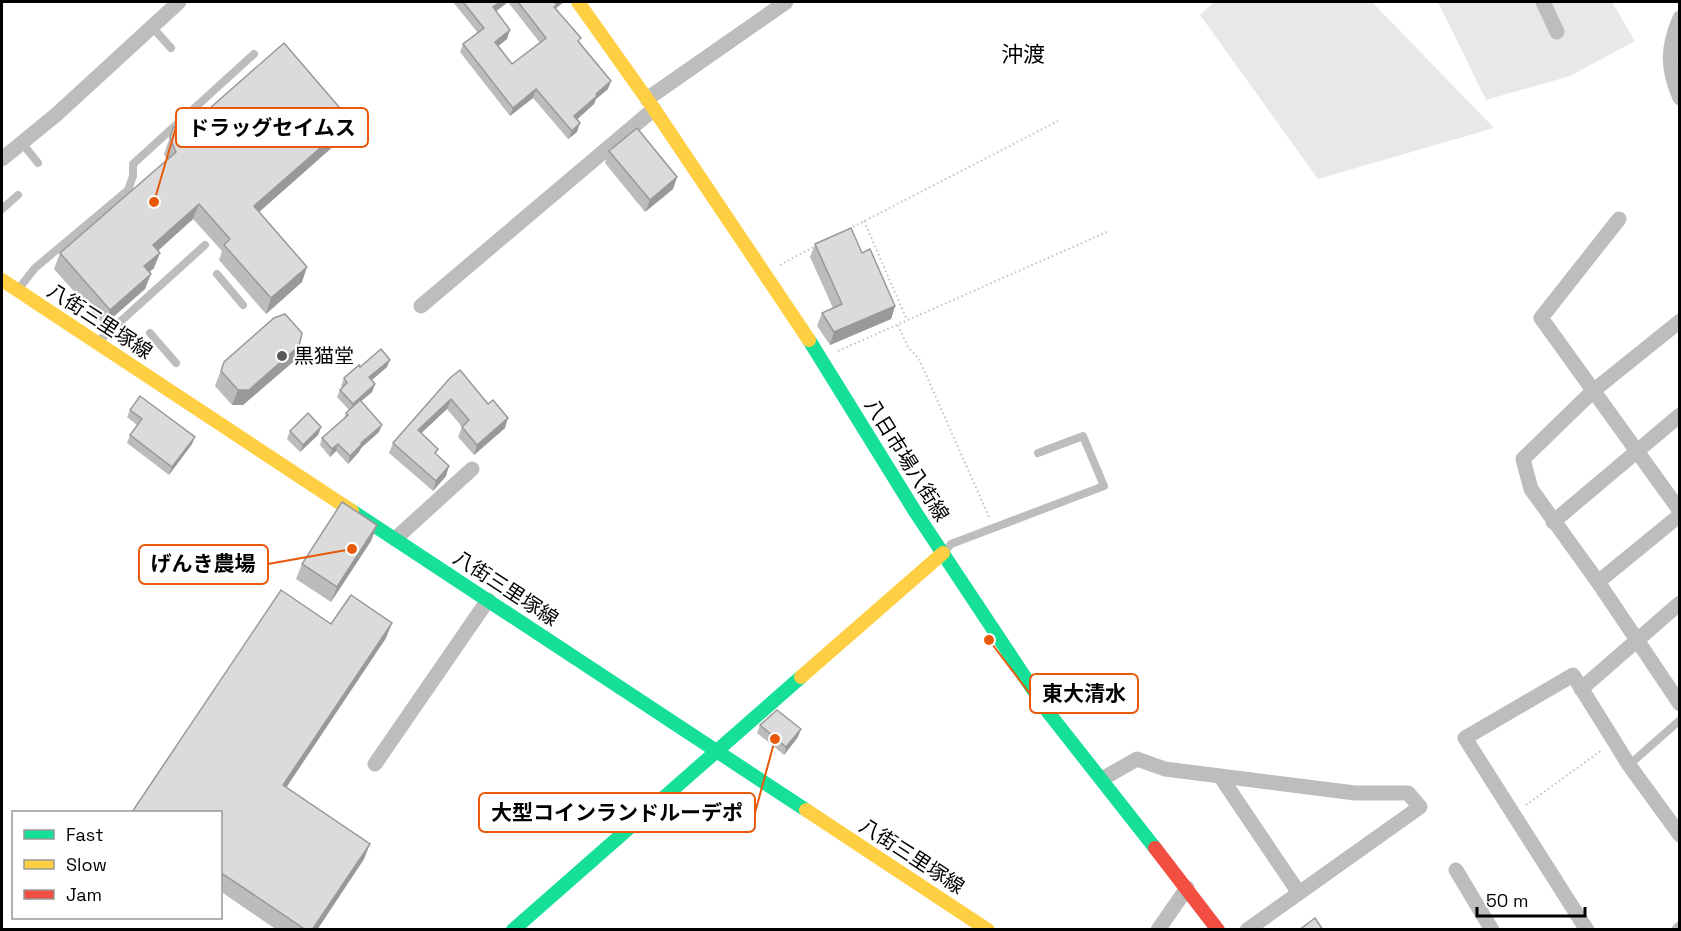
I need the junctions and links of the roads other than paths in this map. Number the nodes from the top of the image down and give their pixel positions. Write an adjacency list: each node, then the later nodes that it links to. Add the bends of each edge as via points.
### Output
1 (179, 2): 6 (street)
2 (578, 2): 11 (main road, 八日市場八街線)
3 (786, 2): 11 (street)
4 (1543, 2): 7 (street)
5 (1680, 18): 10 (street, via 1669,50)
6 (152, 27): 8 (lane); 12 (street)
7 (1557, 32)
8 (171, 48)
9 (254, 54): 21 (lane, via 133,164 128,190 35,268)
10 (1680, 98)
11 (651, 104): 23 (street); 36 (main road, 八日市場八街線, via 821,357)
12 (22, 143): 13 (street); 14 (lane)
13 (2, 159)
14 (38, 163)
15 (18, 195): 16 (lane)
16 (2, 209)
17 (1619, 219): 28 (street, via 1541,318)
18 (205, 245): 26 (lane)
19 (217, 274): 22 (lane)
20 (2, 280): 21 (main road, 八街三里塚線)
21 (18, 291): 26 (main road, 八街三里塚線)
22 (243, 305)
23 (421, 306)
24 (1680, 321): 28 (street)
25 (150, 333): 27 (lane)
26 (96, 343): 35 (main road, 八街三里塚線, via 159,378)
27 (176, 363)
28 (1593, 391): 30 (street); 34 (street, via 1524,459 1531,489)
29 (1680, 415): 30 (street)
30 (1636, 452): 33 (street); 34 (street)
31 (1038, 453): 36 (lane, via 1083,436 1104,486 951,544)
32 (472, 469): 35 (street)
33 (1680, 513): 37 (street)
34 (1553, 522): 37 (street)
35 (395, 539): 38 (main road, 八街三里塚線)
36 (943, 553): 44 (main road); 48 (main road, 八日市場八街線, via 1048,712)
37 (1598, 582): 40 (street)
38 (488, 600): 44 (main road, 八街三里塚線); 45 (street)
39 (1680, 603): 40 (street)
40 (1636, 640): 41 (street); 42 (street)
41 (1581, 689): 46 (street); 59 (street, via 1573,675 1465,738)
42 (1680, 704)
43 (1680, 720): 46 (lane)
44 (718, 751): 53 (main road); 54 (main road, 八街三里塚線)
45 (375, 764)
46 (1629, 765): 49 (street)
47 (1220, 776): 48 (street, via 1165,769 1137,759); 52 (street); 52 (street, via 1355,793 1408,793 1420,807)
48 (1102, 779): 51 (main road, 八日市場八街線)
49 (1680, 835)
50 (1456, 870): 58 (street)
51 (1187, 888): 55 (street); 56 (main road, 八日市場八街線)
52 (1299, 893): 57 (street)
53 (513, 930)
54 (988, 930)
55 (1158, 930)
56 (1218, 930)
57 (1247, 930)
58 (1492, 930)
59 (1587, 930)

